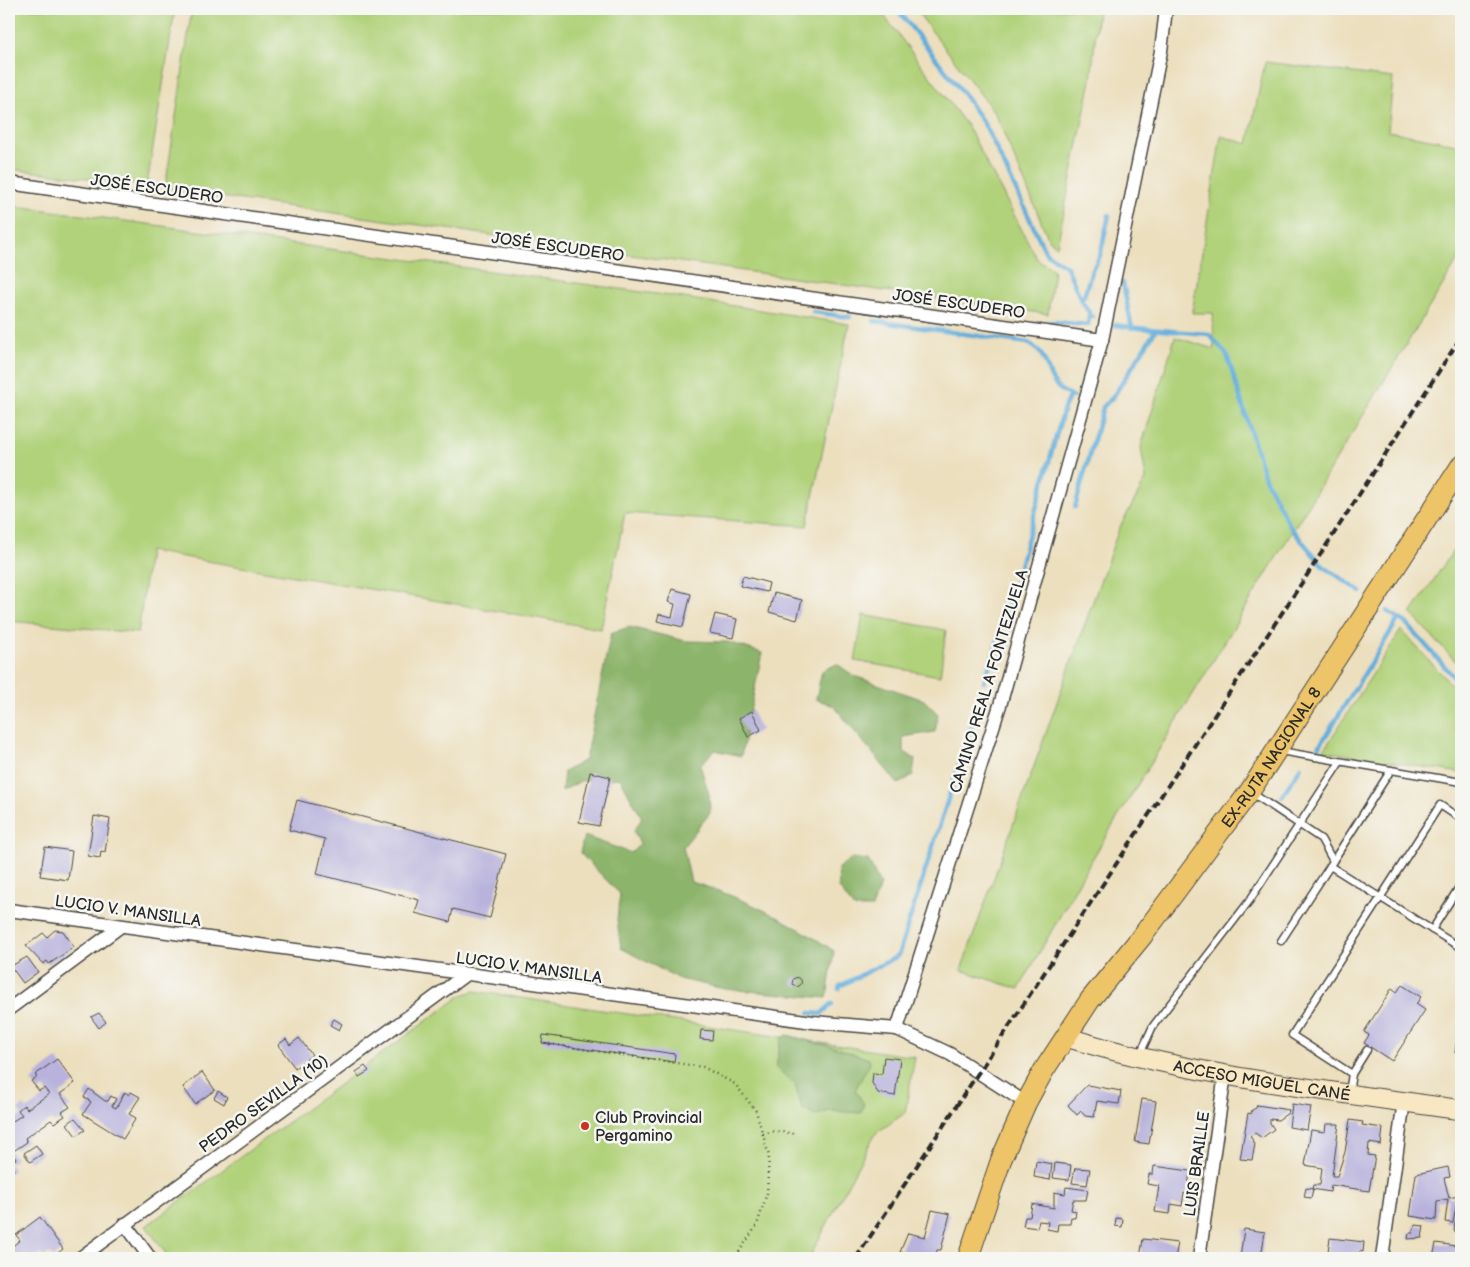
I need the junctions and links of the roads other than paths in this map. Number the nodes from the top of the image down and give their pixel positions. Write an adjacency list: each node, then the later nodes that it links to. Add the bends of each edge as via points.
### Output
1 (1166, 9): 3 (street, CAMINO REAL A FONTEZUELA, via 1161,51)
2 (9, 183): 3 (street, JOSÉ ESCUDERO)
3 (1102, 340): 22 (street, CAMINO REAL A FONTEZUELA, via 1001,702)
4 (1461, 466): 5 (main road, EX-RUTA NACIONAL 8)
5 (1277, 750): 6 (lane); 9 (main road, EX-RUTA NACIONAL 8)
6 (1340, 762): 7 (lane); 11 (lane)
7 (1391, 770): 8 (lane); 12 (lane)
8 (1461, 782)
9 (1250, 791): 11 (lane); 23 (main road, EX-RUTA NACIONAL 8, via 1143,935 1090,1000)
10 (1461, 818): 14 (lane, via 1440,805)
11 (1301, 824): 12 (lane, via 1321,839); 25 (lane, via 1250,900 1153,1026)
12 (1332, 863): 14 (lane); 18 (lane)
13 (1461, 884): 17 (lane)
14 (1380, 897): 17 (lane); 27 (lane, via 1292,1035)
15 (9, 910): 16 (street, LUCIO V. MANSILLA)
16 (121, 926): 20 (street, LUCIO V. MANSILLA); 21 (street)
17 (1432, 930): 19 (lane)
18 (1281, 941)
19 (1461, 948)
20 (465, 975): 22 (street, LUCIO V. MANSILLA, via 813,1022); 32 (street, PEDRO SEVILLA (10))
21 (9, 1009)
22 (897, 1029): 30 (street, LUCIO V. MANSILLA, via 950,1054)
23 (1066, 1037): 25 (main road, ACCESO MIGUEL CANÉ); 30 (main road, EX-RUTA NACIONAL 8)
24 (1367, 1050): 27 (lane)
25 (1140, 1056): 26 (main road, ACCESO MIGUEL CANÉ)
26 (1225, 1074): 28 (main road, ACCESO MIGUEL CANÉ); 36 (street, LUIS BRAILLE)
27 (1352, 1074): 28 (lane)
28 (1349, 1093): 29 (main road, ACCESO MIGUEL CANÉ)
29 (1404, 1101): 31 (main road, ACCESO MIGUEL CANÉ); 37 (street)
30 (1026, 1104): 35 (main road, EX-RUTA NACIONAL 8, via 1001,1160)
31 (1461, 1110)
32 (125, 1224): 33 (street, PEDRO SEVILLA (10)); 34 (street)
33 (80, 1258)
34 (150, 1258)
35 (968, 1258)
36 (1200, 1258)
37 (1382, 1258)

